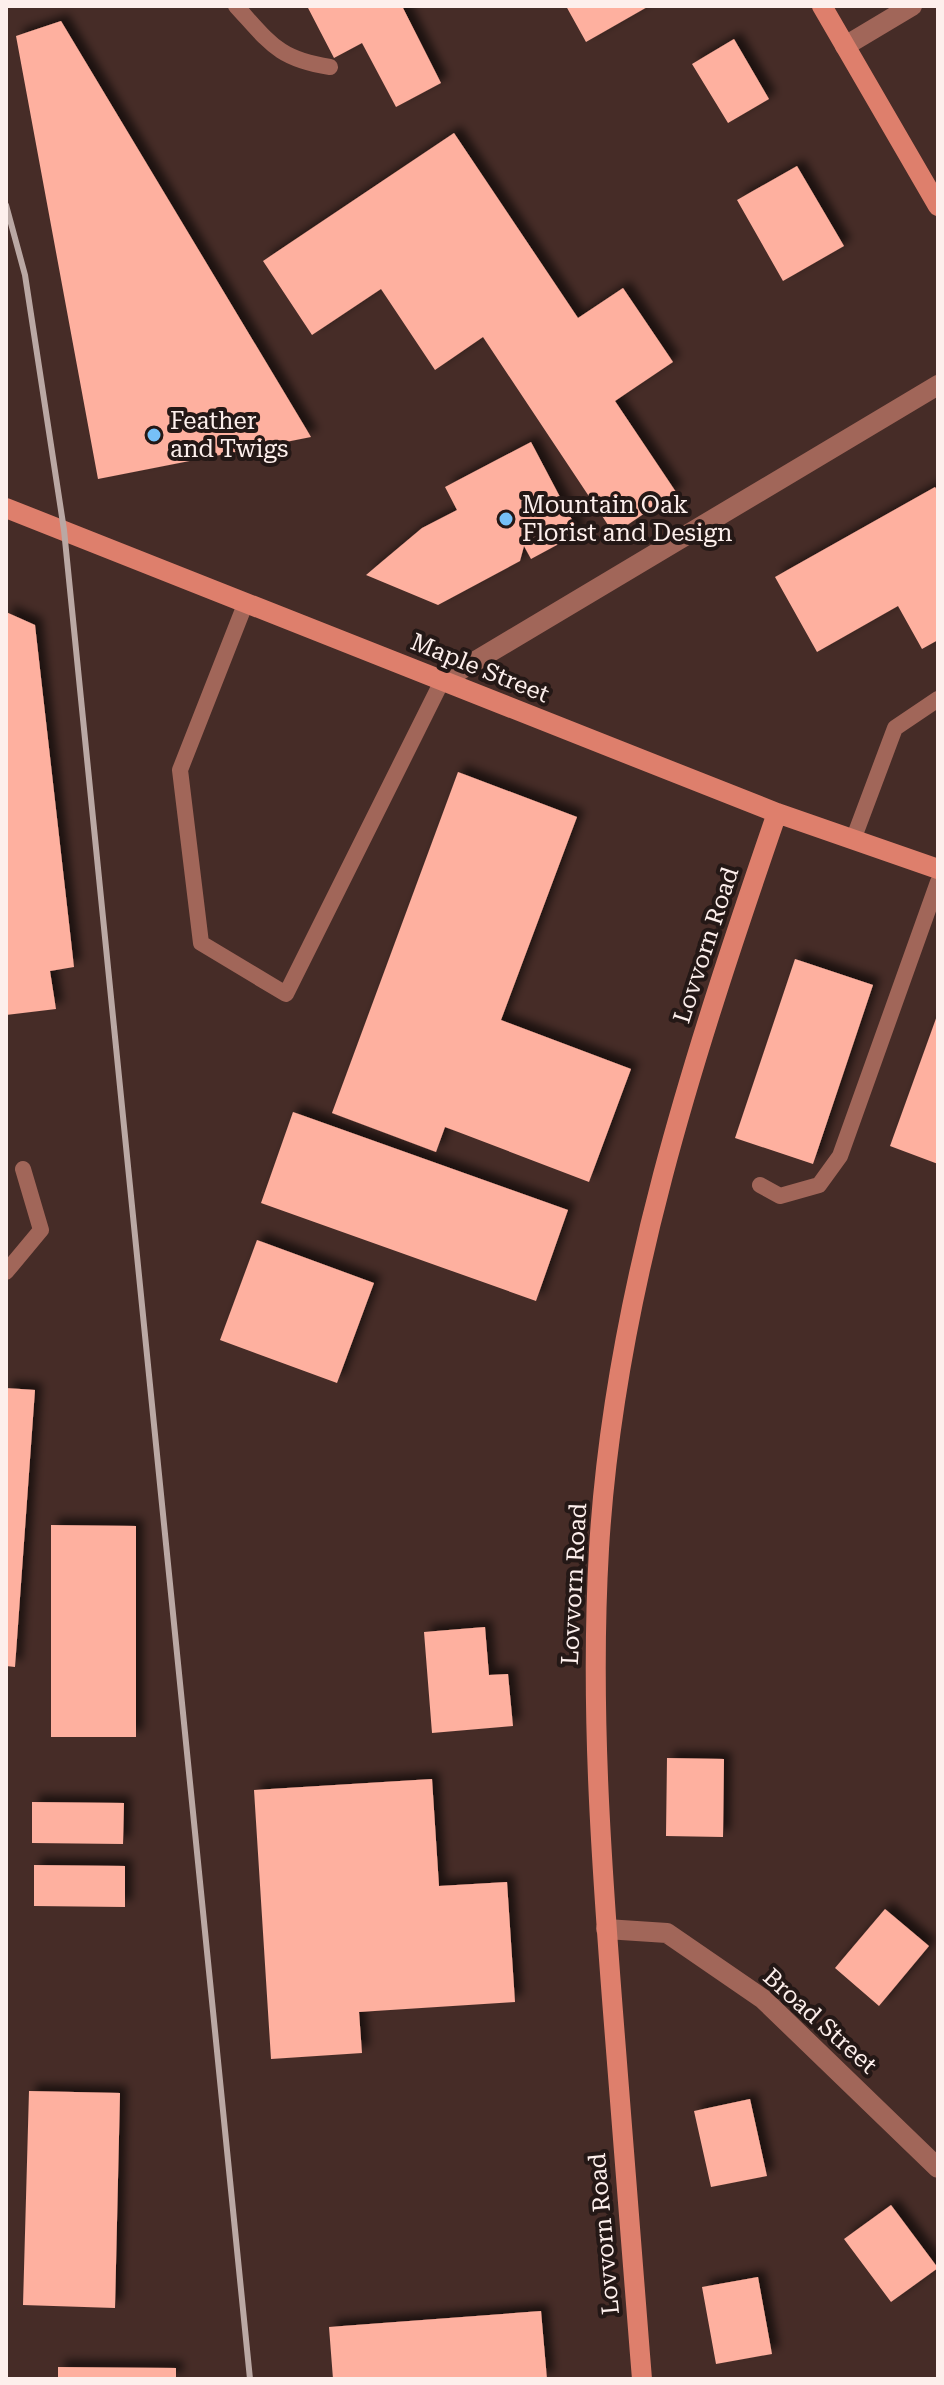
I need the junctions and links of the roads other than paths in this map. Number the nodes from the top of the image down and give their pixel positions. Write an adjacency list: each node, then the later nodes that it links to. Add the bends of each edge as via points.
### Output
1 (236, 6): 5 (lane, via 296,62)
2 (822, 6): 4 (street)
3 (912, 6): 4 (street)
4 (845, 46): 6 (street)
5 (330, 67)
6 (938, 206)
7 (938, 385): 10 (street)
8 (6, 508): 9 (street, Maple Street)
9 (246, 602): 10 (street, Maple Street); 10 (lane, via 180,770 201,943 286,994)
10 (442, 681): 12 (street, Maple Street)
11 (938, 699): 13 (lane, via 895,728)
12 (777, 813): 13 (street, Maple Street); 19 (street, Lovvorn Road, via 714,996 647,1235 618,1393 599,1546 594,1706)
13 (853, 840): 14 (street, Maple Street)
14 (938, 869)
15 (938, 882): 17 (lane, via 840,1156 819,1185 780,1196)
16 (23, 1169): 18 (lane, via 41,1230)
17 (760, 1185)
18 (6, 1272)
19 (606, 1929): 20 (street, Broad Street, via 667,1933 763,1999); 21 (street, Lovvorn Road)
20 (938, 2168)
21 (642, 2379)

